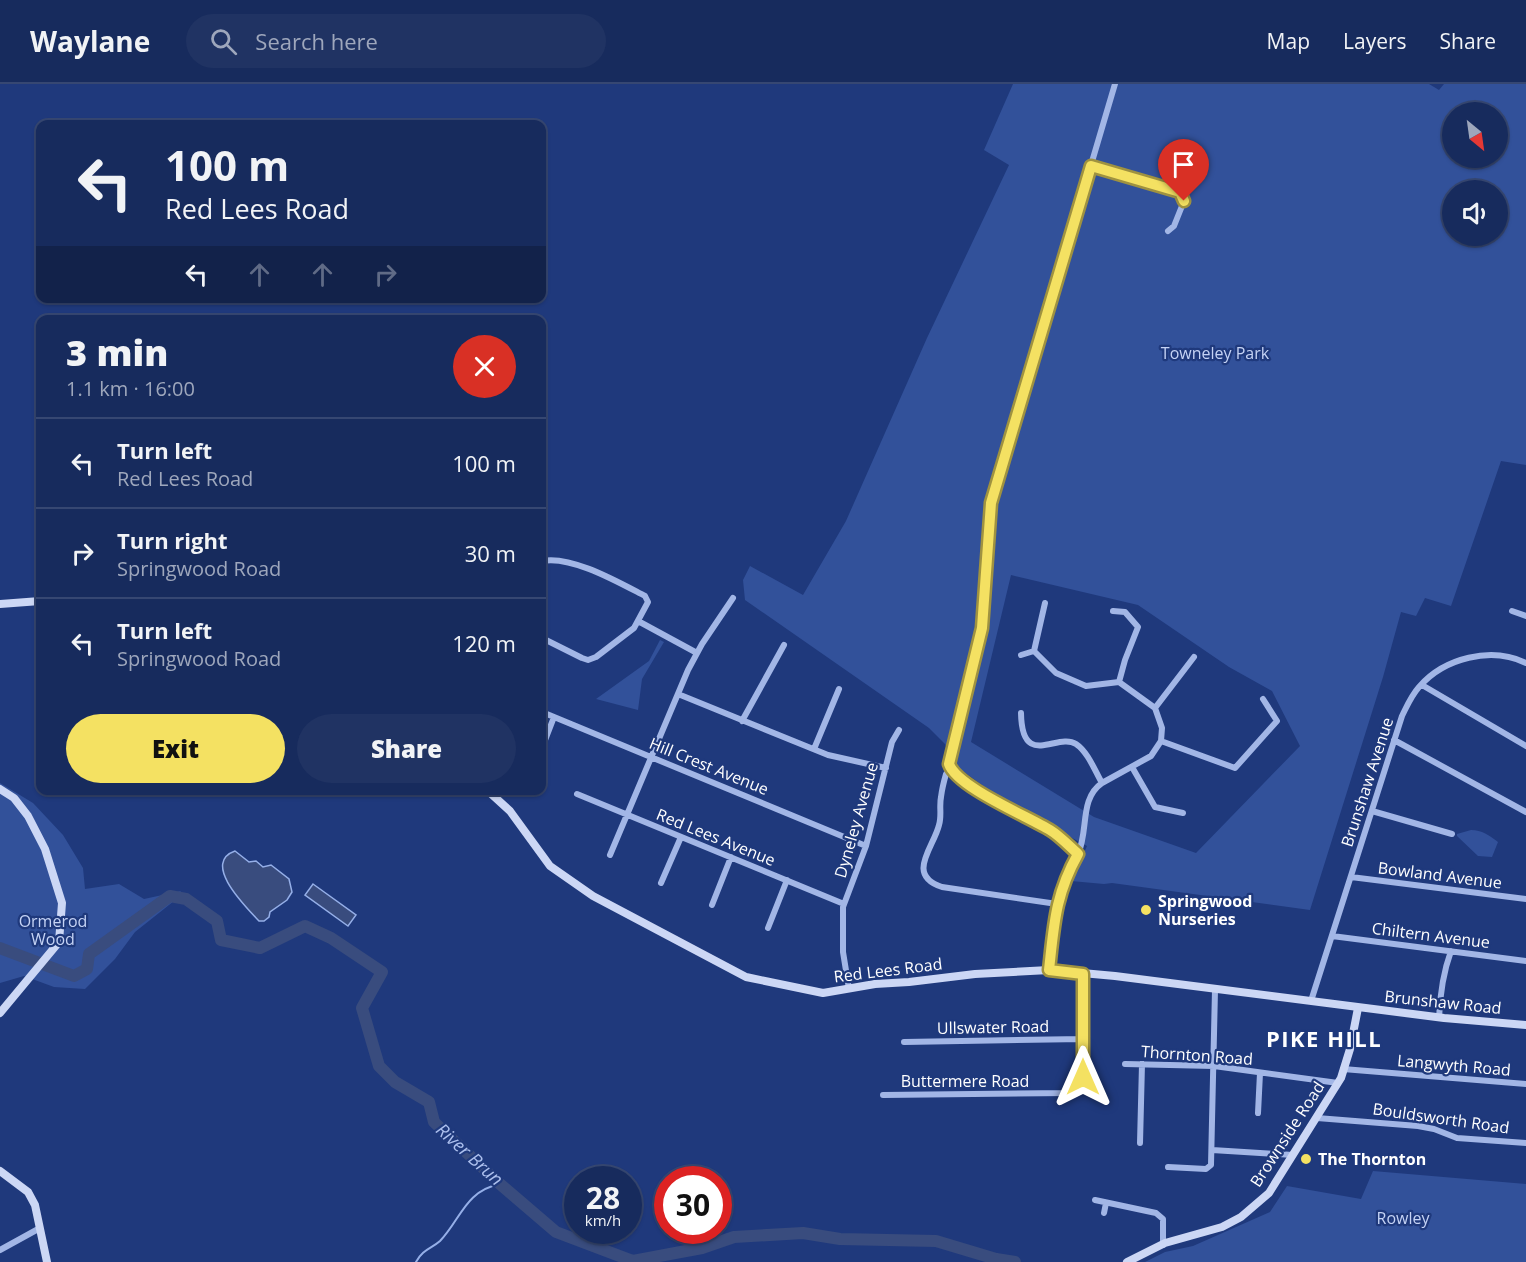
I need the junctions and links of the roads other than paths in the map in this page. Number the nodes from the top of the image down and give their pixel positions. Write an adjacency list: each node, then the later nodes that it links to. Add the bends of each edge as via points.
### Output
1 (1115, 84): 2 (street)
2 (1091, 166): 3 (street, via 1180,192 1184,201); 51 (street, via 991,503 982,628 949,764 979,792 1052,831)
3 (1168, 231)
4 (546, 560): 12 (street, via 554,558 602,574 645,596 648,602)
5 (733, 598): 16 (street)
6 (36, 601): 8 (street)
7 (1045, 603): 15 (street)
8 (0, 604)
9 (1113, 611): 20 (street, via 1125,612 1138,627)
10 (1512, 611): 11 (street)
11 (1526, 616)
12 (638, 621): 13 (street, via 588,660); 16 (street)
13 (546, 640)
14 (784, 645): 29 (street)
15 (1034, 651): 17 (street); 20 (street, via 1056,673 1086,686)
16 (697, 653): 23 (street)
17 (1021, 655)
18 (1194, 657): 25 (street)
19 (1526, 663): 21 (street, Brunshaw Avenue, via 1503,655 1471,657 1437,672)
20 (1119, 682): 25 (street)
21 (1422, 685): 32 (street, Brunshaw Avenue, via 1412,696); 34 (street)
22 (839, 689): 35 (street)
23 (678, 694): 29 (street); 36 (street)
24 (1263, 699): 33 (street, via 1277,721 1234,768)
25 (1155, 708): 33 (street, via 1162,728)
26 (546, 714): 28 (street, Hill Crest Avenue)
27 (1021, 714): 40 (street, via 1021,729 1028,741 1040,746 1071,742 1078,745)
28 (554, 717): 31 (street); 36 (street, Hill Crest Avenue)
29 (742, 721): 35 (street)
30 (899, 730): 38 (street, Dyneley Avenue)
31 (546, 738)
32 (1394, 740): 44 (street, Brunshaw Avenue); 45 (street)
33 (1161, 741): 37 (street, via 1151,756)
34 (1526, 746)
35 (814, 749): 38 (street)
36 (652, 757): 47 (street); 50 (street, Hill Crest Avenue)
37 (1132, 767): 40 (street); 46 (street, via 1155,807)
38 (886, 768): 50 (street, Dyneley Avenue)
39 (946, 774): 59 (street, via 940,822 923,866 925,876 942,887)
40 (1102, 783): 51 (street, via 1089,798)
41 (0, 789): 71 (street, via 14,798 28,816 45,849 62,903 59,942)
42 (578, 794): 47 (street, Red Lees Avenue)
43 (492, 795): 67 (street, Red Lees Road, via 510,812 550,866 592,896 746,977 823,993)
44 (1372, 811): 48 (street); 54 (street, Brunshaw Avenue)
45 (1526, 812)
46 (1183, 813)
47 (627, 815): 49 (street, Red Lees Avenue); 52 (street)
48 (1452, 834)
49 (681, 837): 53 (street, Red Lees Avenue); 56 (street)
50 (866, 846): 58 (street, Dyneley Avenue)
51 (1078, 854): 59 (street)
52 (610, 855)
53 (730, 857): 55 (street, Red Lees Avenue); 60 (street)
54 (1351, 877): 57 (street, Bowland Avenue); 62 (street, Brunshaw Avenue)
55 (787, 880): 58 (street, Red Lees Avenue); 61 (street)
56 (661, 883)
57 (1526, 899)
58 (844, 904): 67 (street, Dyneley Avenue, via 843,952)
59 (1057, 904): 65 (street)
60 (712, 905)
61 (768, 928)
62 (1332, 936): 63 (street, Chiltern Avenue); 69 (street, Brunshaw Avenue)
63 (1451, 951): 64 (street, Chiltern Avenue); 72 (street)
64 (1526, 961)
65 (1049, 970): 66 (street, Red Lees Road); 67 (street, Red Lees Road, via 975,974)
66 (1083, 974): 68 (street, Red Lees Road); 74 (street)
67 (849, 989)
68 (1215, 990): 69 (street, Red Lees Road); 78 (street)
69 (1311, 1001): 70 (street, Red Lees Road)
70 (1358, 1008): 72 (street, Brunshaw Road); 79 (street, Brownside Road)
71 (0, 1012)
72 (1439, 1018): 73 (street, Brunshaw Road)
73 (1526, 1026)
74 (1083, 1039): 75 (street, Ullswater Road); 83 (street, Buttermere Road, via 1079,1091)
75 (904, 1042)
76 (1125, 1064): 77 (street, Thornton Road)
77 (1142, 1064): 78 (street, Thornton Road); 86 (street)
78 (1214, 1066): 80 (street, Thornton Road); 88 (street)
79 (1344, 1069): 81 (street, Brownside Road); 82 (street, Langwyth Road)
80 (1260, 1072): 81 (street, Thornton Road); 84 (street)
81 (1338, 1083): 85 (street, Brownside Road)
82 (1526, 1084)
83 (883, 1095)
84 (1258, 1113)
85 (1317, 1118): 87 (street, Bouldsworth Road, via 1418,1126 1457,1138); 89 (street, Brownside Road)
86 (1140, 1143)
87 (1526, 1143)
88 (1212, 1150): 89 (street); 90 (street, via 1211,1165 1206,1169)
89 (1293, 1155): 96 (street, Brownside Road, via 1269,1193 1241,1217)
90 (1168, 1167)
91 (0, 1171): 95 (street, via 28,1192)
92 (1095, 1200): 93 (street)
93 (1106, 1203): 94 (street); 96 (street, via 1161,1216)
94 (1104, 1214)
95 (40, 1228): 97 (street); 98 (street)
96 (1163, 1245): 99 (street, Brownside Road)
97 (0, 1250)
98 (47, 1262)
99 (1127, 1262)

